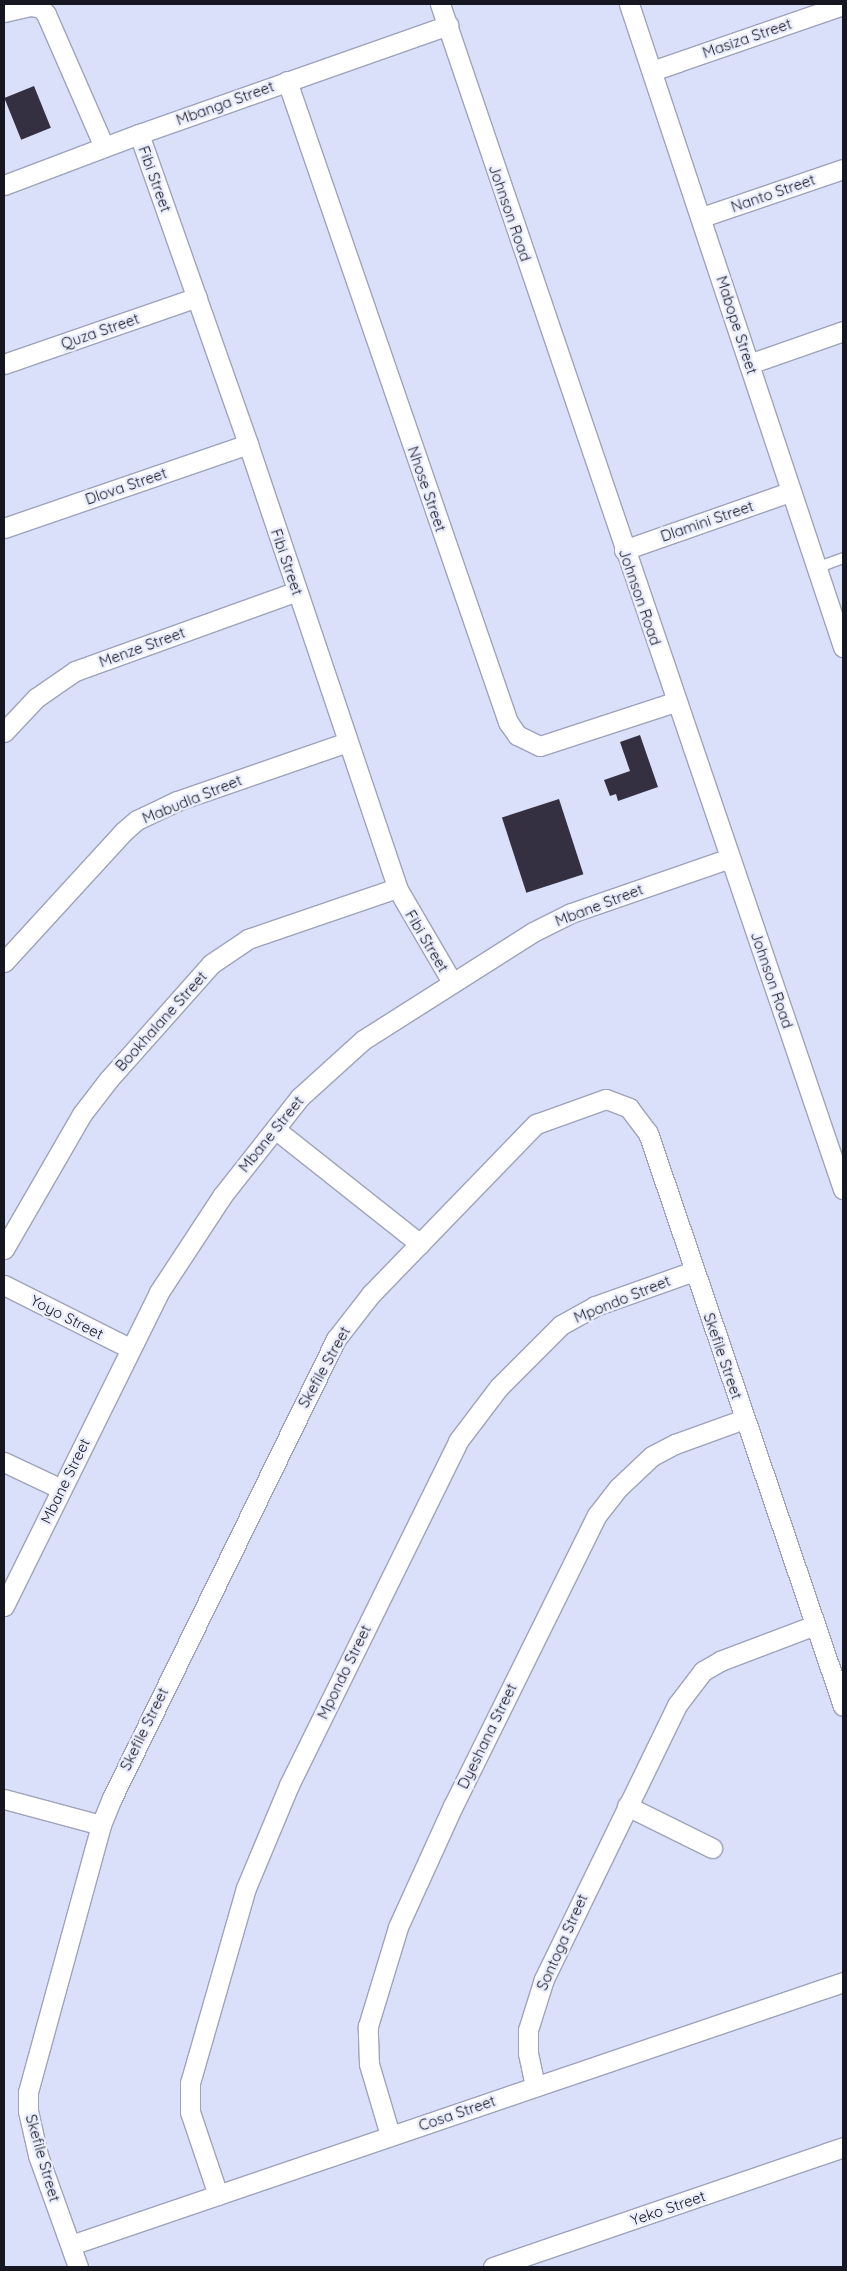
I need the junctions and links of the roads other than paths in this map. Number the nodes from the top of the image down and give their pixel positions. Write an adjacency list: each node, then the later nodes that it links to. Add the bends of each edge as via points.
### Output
1 (440, 4): 5 (street, Johnson Road)
2 (628, 4): 6 (street, Mabope Street)
3 (843, 5): 6 (street, Masiza Street)
4 (4, 12): 9 (street, via 31,6 41,8 46,14)
5 (448, 25): 7 (street, Mbanga Street); 20 (street, Johnson Road)
6 (652, 71): 12 (street, Mabope Street)
7 (287, 81): 8 (street, Mbanga Street); 25 (street, Nhose Street, via 508,722 517,735 540,746)
8 (139, 134): 9 (street, Mbanga Street); 13 (street, Fibi Street)
9 (104, 147): 11 (street, Mbanga Street)
10 (843, 169): 12 (street, Nanto Street)
11 (4, 186)
12 (702, 217): 16 (street, Mabope Street)
13 (197, 297): 15 (street, Quza Street); 17 (street, Fibi Street)
14 (843, 331): 16 (street)
15 (4, 364)
16 (750, 364): 18 (street, Mabope Street)
17 (248, 444): 19 (street, Dlova Street); 23 (street, Fibi Street)
18 (790, 492): 20 (street, Dlamini Street); 22 (street, Mabope Street)
19 (4, 528)
20 (624, 550): 25 (street, Johnson Road)
21 (843, 558): 22 (lane)
22 (816, 568): 24 (street, Mabope Street)
23 (297, 591): 26 (street, Menze Street, via 75,671 36,698); 27 (street, Fibi Street)
24 (843, 647)
25 (675, 702): 28 (street, Johnson Road)
26 (4, 732)
27 (347, 742): 29 (street, Fibi Street); 30 (street, Mabudla Street, via 177,802 137,820)
28 (730, 858): 31 (street, Mbane Street, via 570,913); 33 (street, Johnson Road)
29 (397, 888): 31 (street, Fibi Street); 35 (street, Bookhalane Street, via 248,939 216,959 174,1003 82,1114)
30 (4, 962)
31 (452, 982): 32 (street, Mbane Street, via 363,1040 328,1069 299,1098)
32 (275, 1129): 34 (street); 38 (street, Mbane Street, via 187,1247)
33 (842, 1183)
34 (420, 1244): 36 (street, Skefile Street, via 525,1133 554,1115 606,1099 629,1108 648,1133); 47 (street, Skefile Street, via 371,1294 336,1339 134,1749)
35 (4, 1249)
36 (694, 1271): 39 (street, Skefile Street); 53 (street, Mpondo Street, via 595,1306 561,1325 499,1387 458,1441 289,1785 246,1888 190,2083 190,2112)
37 (4, 1285): 38 (street, Yoyo Street)
38 (131, 1349): 41 (street, Mbane Street)
39 (744, 1419): 43 (street, Skefile Street); 51 (street, Dyeshana Street, via 652,1456 618,1488 597,1516 457,1797 398,1927 368,2026 369,2064)
40 (4, 1462): 41 (street)
41 (60, 1489): 42 (street, Mbane Street)
42 (4, 1606)
43 (815, 1625): 44 (street, Skefile Street); 46 (street, Sontoga Street, via 741,1651 703,1671 677,1705)
44 (843, 1706)
45 (4, 1799): 47 (street)
46 (627, 1806): 48 (street); 50 (street, Sontoga Street, via 544,1979 528,2030 528,2053)
47 (101, 1826): 54 (street, Skefile Street, via 28,2092 28,2111 38,2155)
48 (712, 1848)
49 (843, 1982): 50 (street, Cosa Street)
50 (535, 2086): 51 (street, Cosa Street)
51 (390, 2135): 53 (street, Cosa Street)
52 (843, 2148): 56 (street, Yeko Street)
53 (218, 2195): 54 (street, Cosa Street)
54 (71, 2245): 55 (street, Skefile Street)
55 (78, 2267)
56 (493, 2267)

